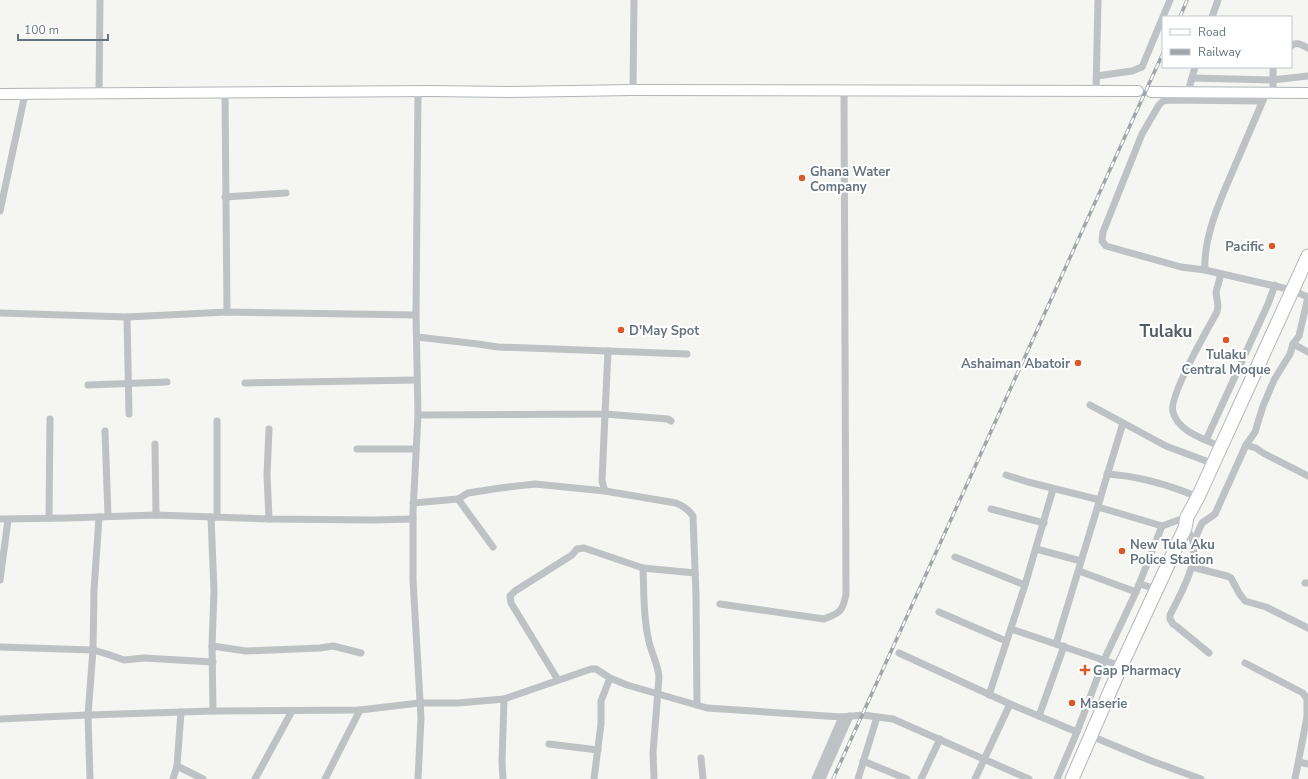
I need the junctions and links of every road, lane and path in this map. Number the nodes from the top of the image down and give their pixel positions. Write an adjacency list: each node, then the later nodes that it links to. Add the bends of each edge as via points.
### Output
1 (100, 0): 24 (street)
2 (634, 0): 17 (street)
3 (1098, 0): 13 (street)
4 (1170, 0): 6 (street)
5 (1218, 0): 7 (street)
6 (1163, 16)
7 (1212, 16)
8 (1162, 19): 13 (street, via 1142,67)
9 (1292, 45): 10 (street, via 1298,44)
10 (1308, 48)
11 (1195, 68): 15 (street)
12 (1273, 68): 16 (street)
13 (1097, 76): 20 (street)
14 (1308, 76): 16 (street)
15 (1192, 78): 16 (street); 23 (street)
16 (1272, 80): 29 (street)
17 (633, 90): 18 (street); 19 (street)
18 (418, 91): 25 (street); 41 (street)
19 (844, 91): 20 (street); 106 (street, via 844,605 839,614 824,619)
20 (1096, 91): 21 (street)
21 (1138, 92)
22 (1151, 92): 23 (street)
23 (1188, 92): 29 (street)
24 (99, 93): 25 (street); 28 (street)
25 (225, 93): 31 (street)
26 (1308, 93): 29 (street)
27 (0, 94): 28 (street)
28 (25, 94): 32 (street)
29 (1267, 96): 34 (street, via 1215,212 1204,262); 34 (street, via 1163,101 1142,134 1103,232 1102,241 1106,246 1181,267)
30 (286, 193): 31 (street)
31 (225, 197): 39 (street)
32 (1, 207)
33 (1308, 256): 37 (highway)
34 (1205, 270): 35 (street)
35 (1221, 274): 36 (street); 63 (street, via 1216,292 1217,312 1183,375 1172,405 1172,411 1182,426)
36 (1275, 285): 37 (street); 63 (street)
37 (1292, 290): 38 (street); 66 (highway)
38 (1308, 297): 44 (street, via 1299,336)
39 (227, 312): 41 (street); 42 (street)
40 (0, 314): 42 (street)
41 (416, 315): 43 (street)
42 (127, 317): 51 (street)
43 (417, 337): 45 (street, via 498,347); 48 (street)
44 (1293, 344): 46 (street); 65 (street, via 1290,354 1274,380 1255,432)
45 (608, 351): 47 (street); 55 (street)
46 (1308, 352)
47 (687, 354)
48 (417, 380): 50 (street); 56 (street)
49 (167, 382): 51 (street)
50 (245, 382)
51 (128, 384): 52 (street); 54 (street)
52 (88, 385)
53 (1090, 405): 60 (street)
54 (129, 414)
55 (605, 414): 56 (street); 59 (street); 74 (street, via 602,481)
56 (418, 415): 68 (street)
57 (50, 419): 84 (street)
58 (217, 421): 83 (street)
59 (671, 421)
60 (1123, 423): 69 (street, via 1175,449); 70 (street)
61 (269, 429): 86 (street)
62 (105, 431): 81 (street)
63 (1206, 440): 66 (street)
64 (155, 444): 80 (street)
65 (1246, 445): 72 (street); 92 (street, via 1215,514 1202,523)
66 (1221, 447): 69 (highway)
67 (357, 449): 68 (street)
68 (415, 449): 77 (street)
69 (1214, 464): 75 (highway)
70 (1107, 474): 75 (street, via 1157,482); 78 (street)
71 (1006, 475): 73 (street)
72 (1308, 476)
73 (1053, 489): 78 (street); 89 (street)
74 (605, 492): 76 (street, via 535,484 468,493); 100 (street, via 676,503 689,510 692,516)
75 (1198, 497): 90 (highway)
76 (458, 499): 77 (street); 93 (street)
77 (413, 503): 87 (street)
78 (1099, 504): 91 (street); 96 (street)
79 (991, 509): 89 (street)
80 (156, 515): 81 (street); 83 (street)
81 (108, 516): 82 (street)
82 (99, 517): 84 (street); 115 (street)
83 (214, 517): 86 (street); 112 (street)
84 (48, 518): 88 (street)
85 (0, 519): 88 (street)
86 (269, 519): 87 (street)
87 (413, 519): 128 (street)
88 (8, 520): 101 (street)
89 (1044, 523): 94 (street)
90 (1186, 523): 91 (street); 92 (street); 104 (highway, via 1177,526 1170,540 1156,578)
91 (1162, 526): 102 (street)
92 (1194, 541): 97 (street)
93 (493, 547)
94 (1036, 549): 96 (street); 103 (street)
95 (955, 557): 103 (street)
96 (1081, 561): 99 (street)
97 (1192, 567): 108 (street, via 1231,578 1245,601 1266,607); 116 (street, via 1170,619)
98 (644, 568): 100 (street); 124 (street, via 584,548 577,550 510,596 511,603); 125 (street, via 644,606 648,637 659,670)
99 (1079, 571): 105 (street); 111 (street)
100 (694, 573): 130 (street)
101 (0, 580)
102 (1140, 584): 104 (street); 105 (street)
103 (1025, 585): 109 (street)
104 (1156, 589): 122 (highway)
105 (1136, 592): 119 (street)
106 (720, 604)
107 (939, 612): 110 (street)
108 (1308, 628)
109 (1011, 629): 110 (street); 111 (street)
110 (1006, 641): 126 (street)
111 (1056, 644): 113 (street)
112 (212, 646): 117 (street, via 246,652 333,646); 120 (street)
113 (1064, 646): 119 (street); 137 (street)
114 (0, 647): 115 (street)
115 (93, 650): 120 (street, via 124,660 150,658); 135 (street)
116 (1209, 652)
117 (361, 653)
118 (899, 653): 126 (street)
119 (1104, 660): 122 (street); 142 (street)
120 (213, 662): 132 (street)
121 (1245, 663): 140 (street, via 1302,693 1307,700)
122 (1121, 666): 143 (highway)
123 (610, 678): 124 (street, via 596,669 591,669); 125 (street); 146 (street, via 601,701)
124 (558, 680): 127 (street)
125 (658, 694): 130 (street); 161 (street, via 653,753)
126 (989, 695): 129 (street)
127 (504, 699): 128 (street, via 453,704); 159 (street)
128 (419, 703): 131 (street); 158 (street, via 421,718)
129 (1010, 704): 137 (street); 148 (street)
130 (697, 705): 138 (street, via 717,710)
131 (360, 710): 133 (street); 157 (street)
132 (213, 711): 133 (street); 134 (street)
133 (292, 711): 156 (street)
134 (180, 712): 135 (street); 152 (street)
135 (88, 715): 141 (street); 153 (street)
136 (850, 716): 138 (street); 139 (street); 164 (street)
137 (1039, 716): 142 (street)
138 (842, 717): 163 (street)
139 (877, 717): 144 (street, via 893,719); 149 (street)
140 (1307, 718): 150 (street)
141 (0, 719)
142 (1077, 732): 170 (street)
143 (1091, 736): 171 (highway); 172 (street)
144 (940, 739): 148 (street); 167 (street)
145 (549, 744): 146 (street)
146 (598, 750): 160 (street)
147 (701, 758): 162 (street)
148 (984, 759): 168 (street); 169 (street)
149 (863, 761): 165 (street); 166 (street)
150 (1299, 762): 151 (street); 173 (street)
151 (1308, 764)
152 (177, 766): 154 (street); 155 (street)
153 (90, 779)
154 (173, 779)
155 (202, 779)
156 (255, 779)
157 (325, 779)
158 (418, 779)
159 (503, 779)
160 (594, 779)
161 (654, 779)
162 (703, 779)
163 (815, 779)
164 (822, 779)
165 (858, 779)
166 (907, 779)
167 (921, 779)
168 (974, 779)
169 (1029, 779)
170 (1057, 779)
171 (1072, 779)
172 (1201, 779)
173 (1295, 779)

